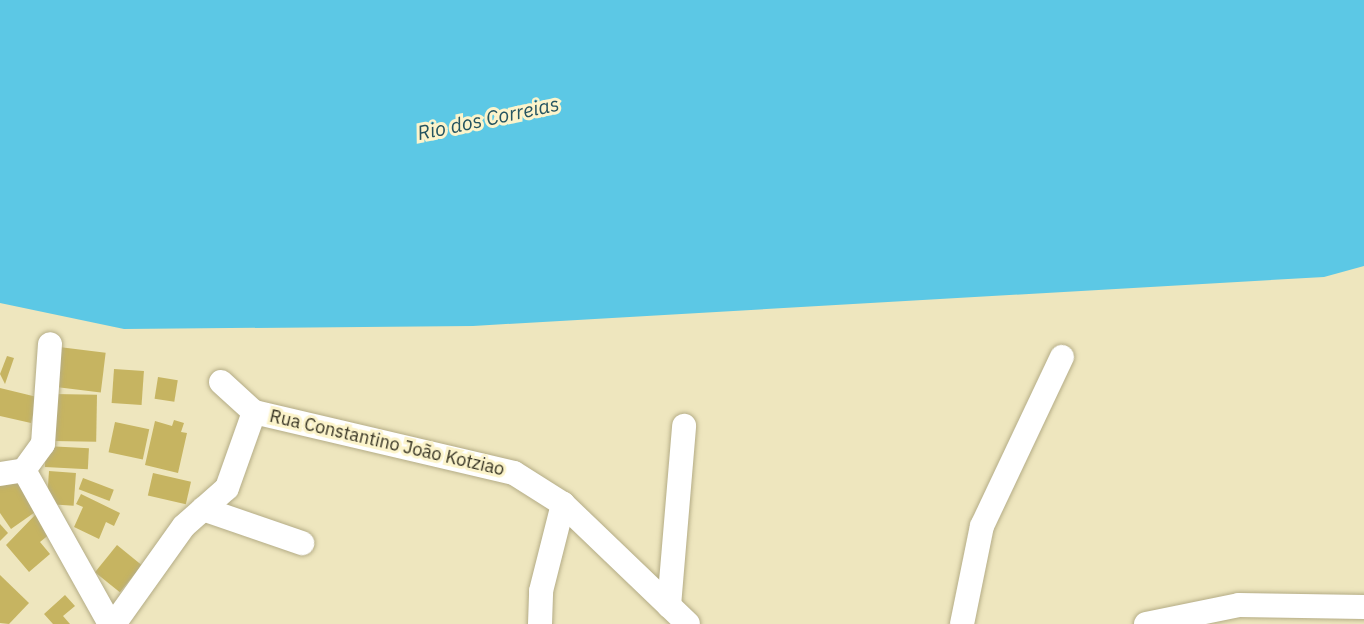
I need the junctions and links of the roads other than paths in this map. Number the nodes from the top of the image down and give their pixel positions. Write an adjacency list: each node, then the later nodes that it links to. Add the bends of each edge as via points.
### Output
1 (50, 344): 6 (street, via 43,444)
2 (1062, 357): 15 (street, via 982,526)
3 (221, 382): 4 (street, Rua Constantino João Kotziao)
4 (254, 412): 7 (street, Rua Constantino João Kotziao, via 514,473); 8 (street, via 227,488)
5 (684, 426): 10 (street, via 687,484)
6 (12, 472): 12 (street)
7 (563, 504): 10 (street, Rua Constantino João Kotziao); 13 (street, via 541,591)
8 (203, 509): 9 (street); 12 (street, via 183,526)
9 (302, 543)
10 (669, 606): 14 (street, Rua Constantino João Kotziao)
11 (1364, 607): 16 (street, via 1239,605)
12 (112, 624)
13 (540, 624)
14 (688, 624)
15 (962, 624)
16 (1146, 624)

